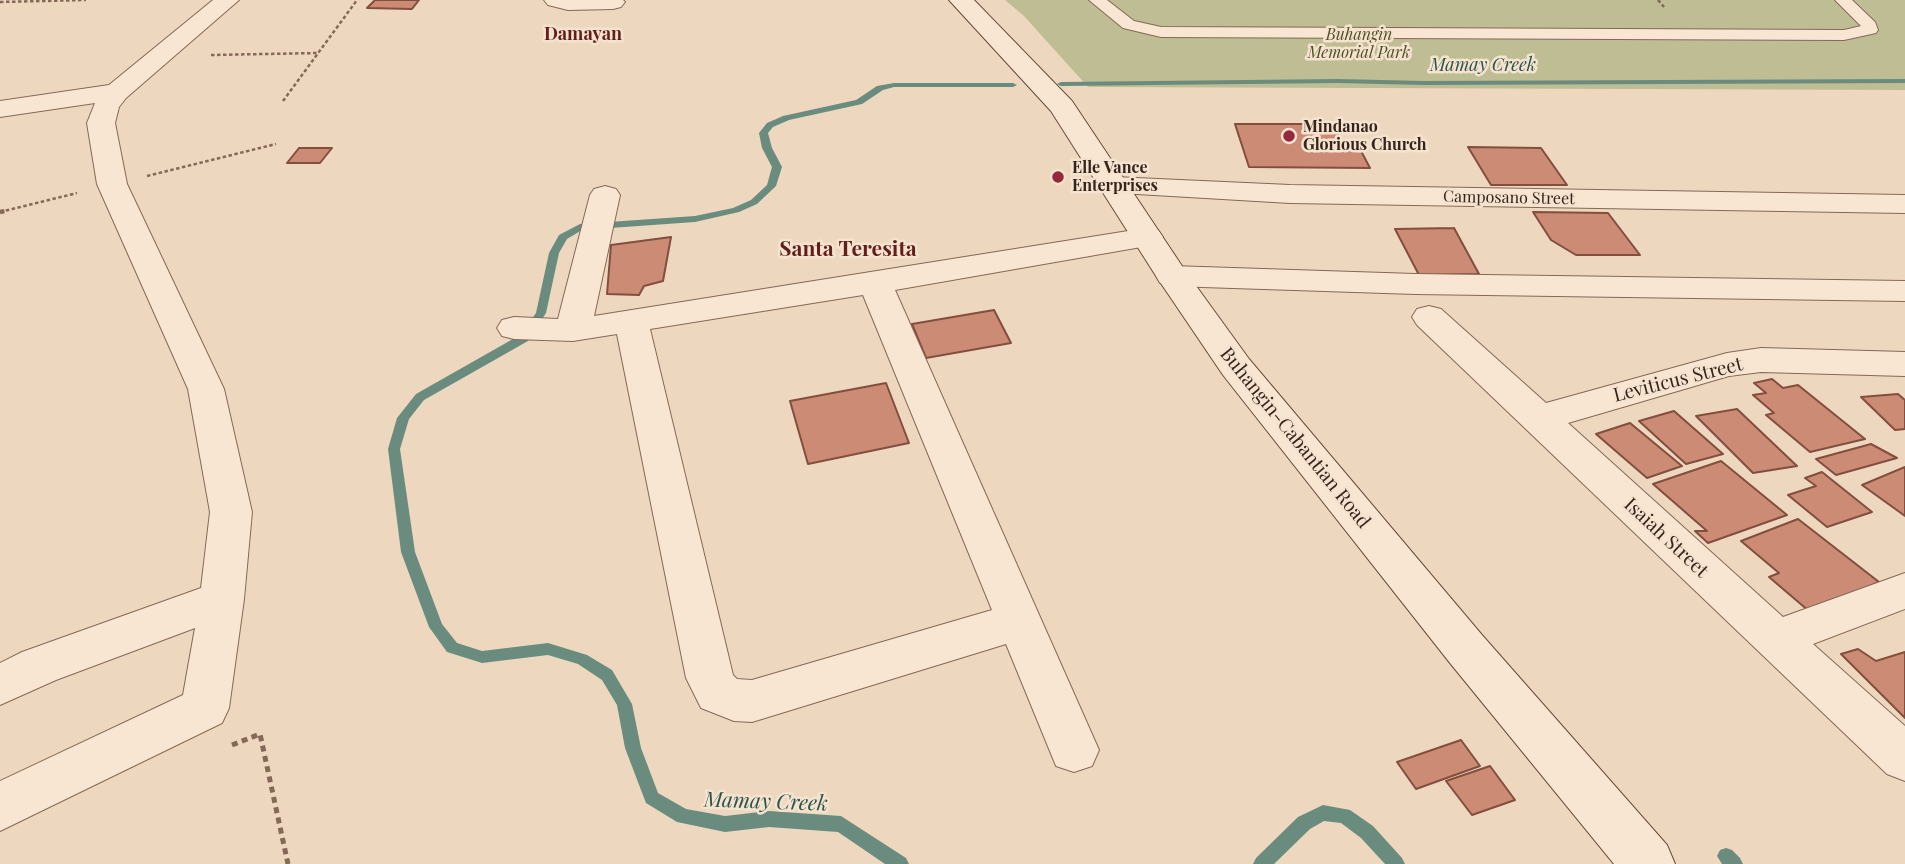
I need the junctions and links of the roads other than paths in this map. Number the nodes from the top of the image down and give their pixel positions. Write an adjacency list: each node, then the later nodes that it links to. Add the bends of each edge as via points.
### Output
1 (227, 0): 7 (street)
2 (556, 0): 6 (street)
3 (961, 0): 9 (street, Buhangin-Cabantian Road, via 1062,107)
4 (1097, 0): 5 (lane, via 1129,25 1161,32 1844,35 1870,30)
5 (1843, 0)
6 (613, 2)
7 (117, 92): 8 (street); 23 (street, via 102,123 111,184 206,389 231,512)
8 (0, 109)
9 (1114, 186): 10 (street, Camposano Street, via 1290,194); 12 (street, Buhangin-Cabantian Road)
10 (1905, 204)
11 (600, 216): 19 (street)
12 (1146, 237): 13 (street, Buhangin-Cabantian Road); 14 (street)
13 (1172, 276): 15 (street); 30 (street, Buhangin-Cabantian Road, via 1244,377)
14 (875, 283): 17 (street); 24 (street)
15 (1905, 291)
16 (1429, 317): 21 (street, Isaiah Street)
17 (631, 320): 19 (street); 24 (street, via 707,667 718,693 734,701 752,701)
18 (514, 328): 19 (street)
19 (561, 330)
20 (1905, 364): 21 (street, Leviticus Street, via 1761,360 1727,365)
21 (1537, 419): 25 (street, Isaiah Street)
22 (1905, 591): 25 (street)
23 (222, 599): 26 (street, via 39,666); 29 (street, via 205,708)
24 (1019, 621): 27 (street)
25 (1774, 639): 28 (street, Isaiah Street)
26 (0, 685)
27 (1074, 750)
28 (1905, 758)
29 (0, 807)
30 (1648, 864)

